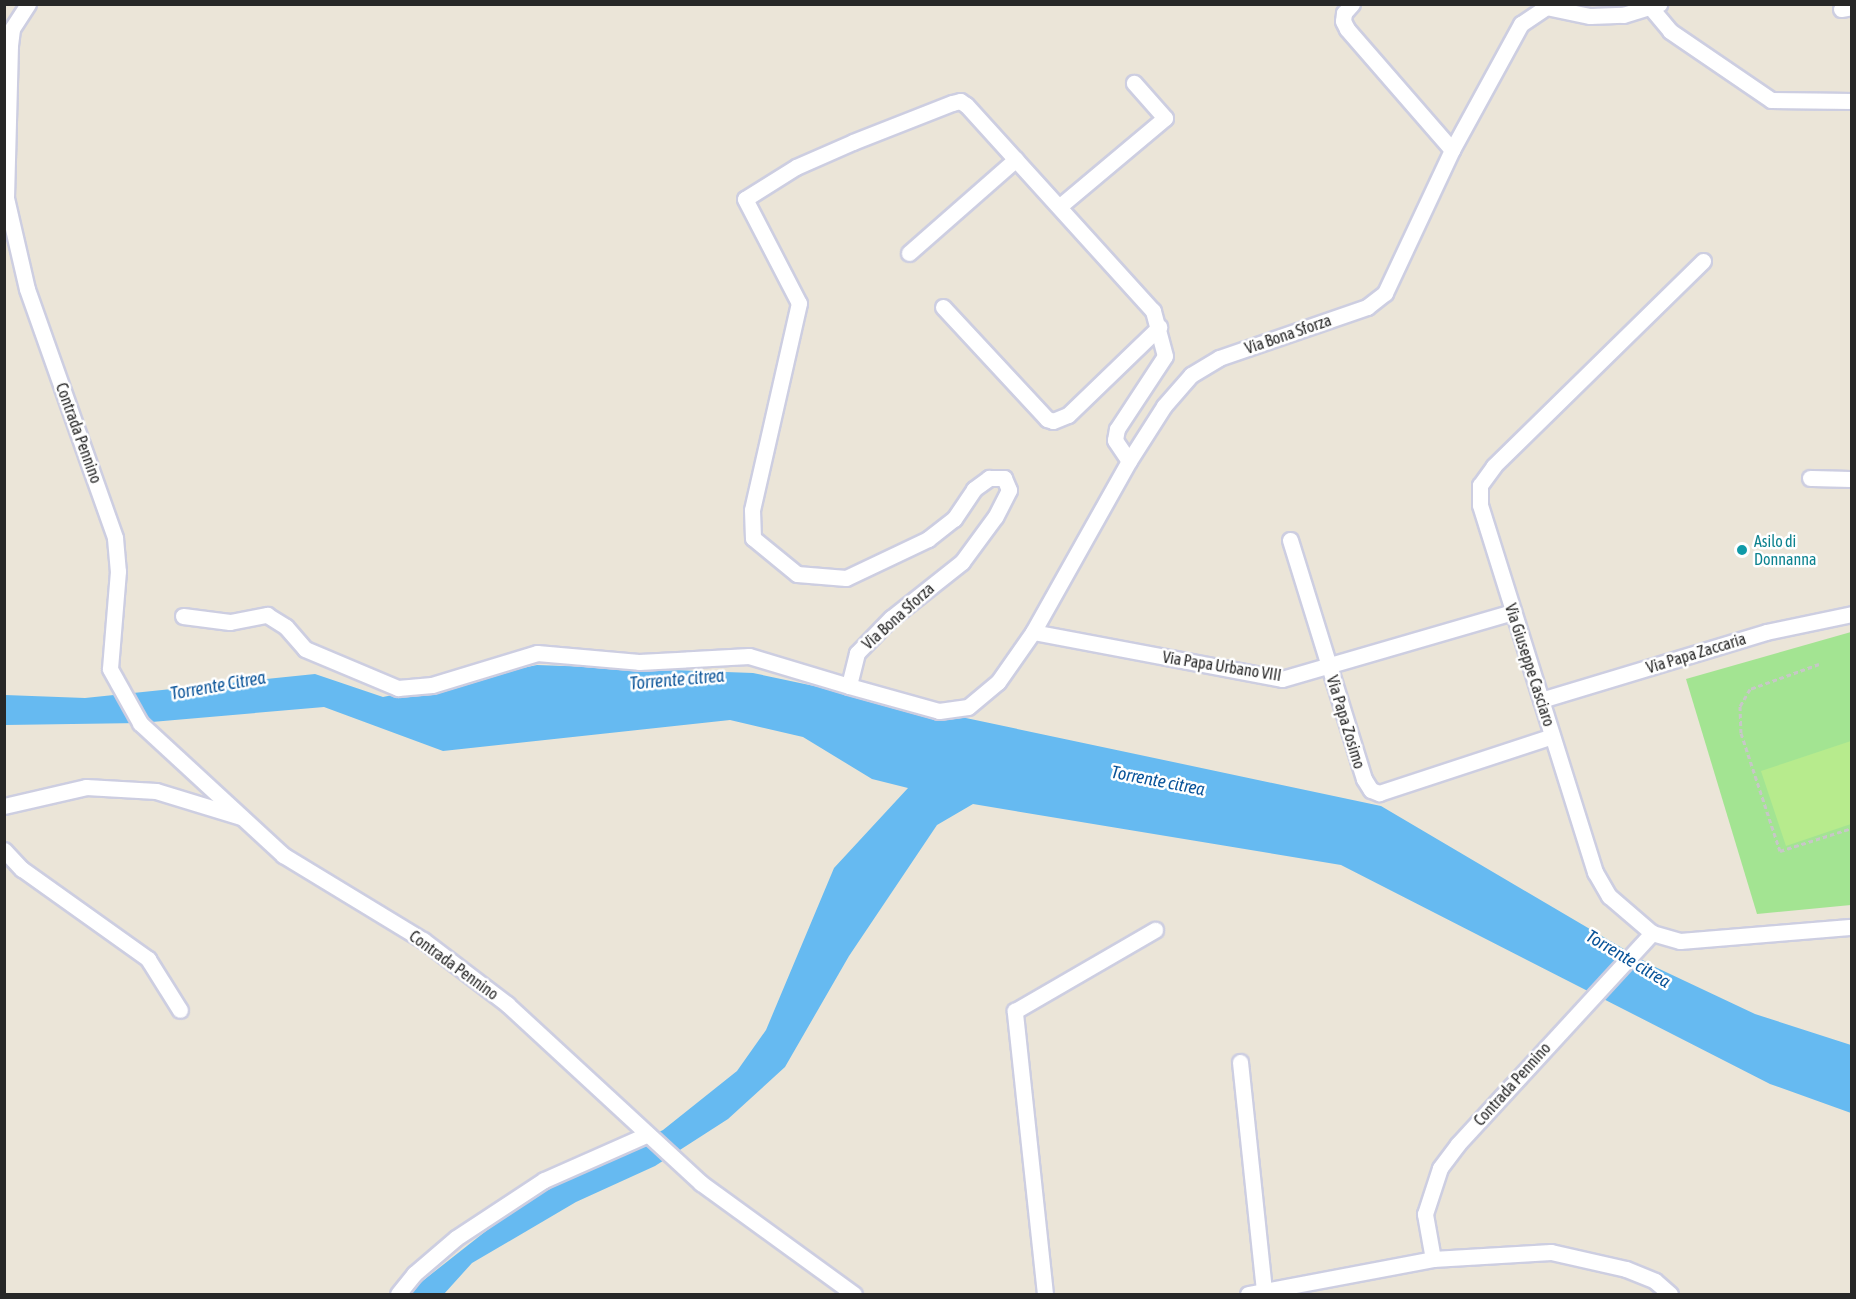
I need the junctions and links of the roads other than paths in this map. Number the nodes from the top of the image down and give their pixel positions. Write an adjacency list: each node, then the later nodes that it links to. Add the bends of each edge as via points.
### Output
1 (28, 4): 28 (street, Contrada Pennino, via 12,29 10,45 6,198 27,290 115,538 118,571 112,676 140,723)
2 (1352, 4): 8 (street, via 1344,13 1347,29)
3 (1603, 4): 5 (street)
4 (1655, 6): 5 (street, Via Bona Sforza); 7 (street, via 1670,31 1771,100)
5 (1617, 15): 8 (street, Via Bona Sforza, via 1590,16 1546,7 1533,13 1510,40)
6 (1134, 83): 10 (street, via 1165,118)
7 (1851, 101)
8 (1452, 150): 15 (street, Via Bona Sforza, via 1385,293 1367,307 1219,358 1191,375 1164,406)
9 (1016, 159): 10 (street); 11 (street); 24 (street, Via Bona Sforza, via 960,101 796,167 745,199 799,303 752,510 753,538 797,574 846,578 928,539 954,519 974,489 989,477 1004,478 1009,490 995,517 962,562 891,618 857,653)
10 (1060, 206): 14 (street, via 1145,298)
11 (909, 253)
12 (1702, 261): 19 (street, Via Giuseppe Casciaro, via 1494,466 1480,485 1480,505)
13 (943, 307): 14 (street, via 1053,421 1068,415)
14 (1159, 327): 15 (street, via 1165,356 1117,429 1115,440)
15 (1129, 461): 22 (street, Via Bona Sforza)
16 (1809, 478): 17 (street)
17 (1851, 479)
18 (1290, 540): 23 (street, Via Papa Zosimo)
19 (1513, 612): 23 (street, Via Papa Urbano VIII); 25 (street, Via Giuseppe Casciaro)
20 (1851, 614): 25 (street, Via Papa Zaccaria, via 1766,632)
21 (183, 616): 24 (street, via 230,622 267,615 286,627 305,650 398,688 432,685 537,653 639,662 749,657)
22 (1033, 633): 23 (street, Via Papa Urbano VIII, via 1282,679); 24 (street, Via Bona Sforza, via 998,682 968,707 939,711)
23 (1329, 667): 26 (street, Via Papa Zosimo, via 1364,779 1371,790 1379,793)
24 (849, 686)
25 (1541, 700): 26 (street, Via Giuseppe Casciaro)
26 (1552, 735): 32 (street, Via Giuseppe Casciaro, via 1595,872 1609,896)
27 (4, 806): 28 (street, Contrada Pennino, via 86,787 156,791)
28 (244, 817): 35 (street, Contrada Pennino, via 283,855 423,940 507,1004)
29 (4, 850): 33 (street, via 22,868 148,958)
30 (1851, 927): 32 (street, Via Giuseppe Casciaro, via 1712,941 1680,941)
31 (1155, 930): 40 (street, via 1015,1011)
32 (1652, 933): 36 (street, Contrada Pennino, via 1440,1168 1425,1214)
33 (180, 1010)
34 (1239, 1062): 37 (street)
35 (646, 1135): 38 (street, via 544,1180 456,1238 414,1274); 39 (street, Contrada Pennino)
36 (1433, 1259): 37 (street); 42 (street, via 1551,1252 1626,1269 1655,1281)
37 (1264, 1292): 41 (street)
38 (398, 1294)
39 (854, 1294)
40 (1046, 1294)
41 (1248, 1294)
42 (1670, 1294)

